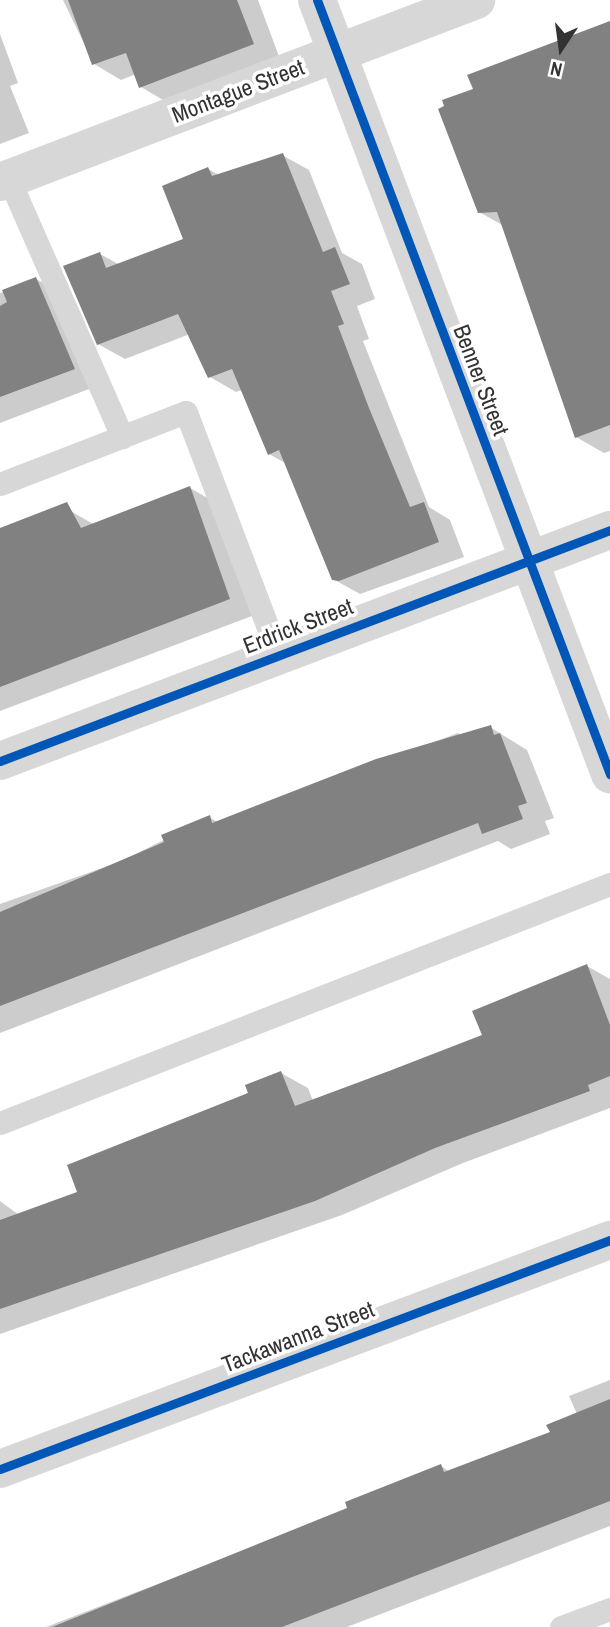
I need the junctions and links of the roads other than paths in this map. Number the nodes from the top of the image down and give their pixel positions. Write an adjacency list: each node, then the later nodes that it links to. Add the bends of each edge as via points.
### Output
1 (317, 0): 3 (street, Benner Street)
2 (476, 0): 3 (street, Montague Street)
3 (337, 53): 4 (street, Montague Street); 8 (street, Benner Street)
4 (5, 180): 5 (lane)
5 (122, 437): 6 (lane); 9 (lane, via 186,412)
6 (0, 484)
7 (610, 530): 8 (street, Erdrick Street)
8 (527, 559): 9 (street, Erdrick Street); 11 (street, Benner Street)
9 (278, 654): 10 (street, Erdrick Street)
10 (0, 761)
11 (610, 774)
12 (610, 884): 13 (lane)
13 (0, 1124)
14 (610, 1240): 15 (street, Tackawanna Street)
15 (0, 1469)
16 (610, 1609): 17 (lane)
17 (561, 1627)

